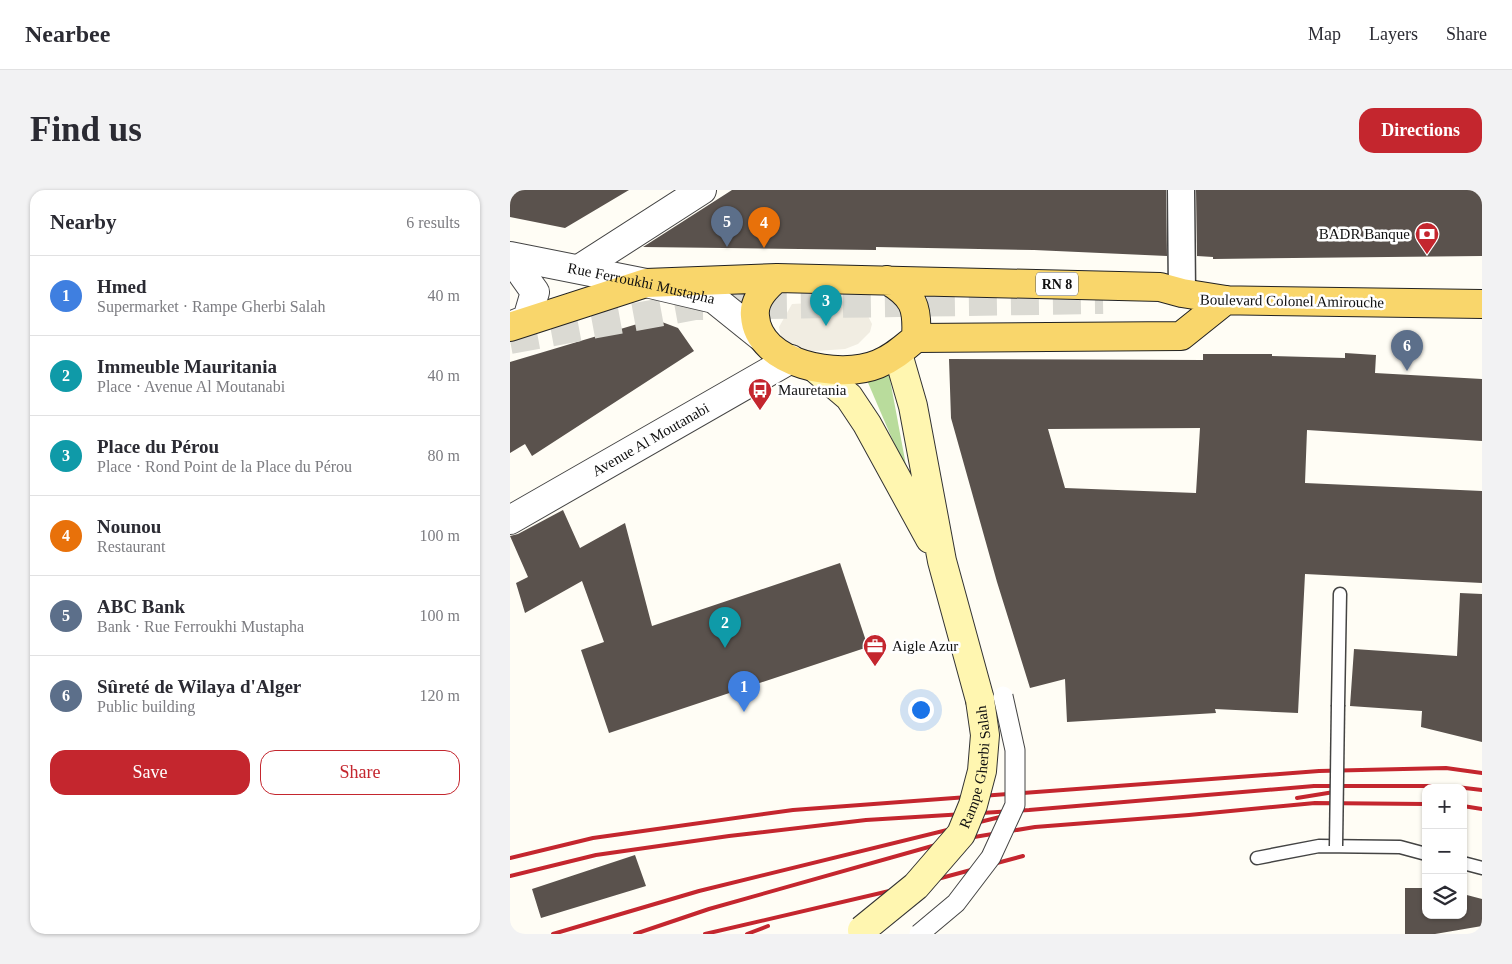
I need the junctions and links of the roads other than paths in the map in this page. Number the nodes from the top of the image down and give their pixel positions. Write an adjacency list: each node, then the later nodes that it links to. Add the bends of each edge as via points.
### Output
1 (702, 190): 3 (street)
2 (1181, 190): 9 (street)
3 (638, 232): 5 (street); 8 (street, via 630,253 632,264)
4 (510, 256): 5 (street, Rue Ferroukhi Mustapha); 13 (street, via 535,292 527,319)
5 (579, 269): 8 (street, Rue Ferroukhi Mustapha)
6 (777, 278): 7 (main road); 8 (main road); 14 (main road, via 766,286 754,309)
7 (887, 280): 9 (main road, RN 8, via 1160,287); 15 (main road, via 901,288 916,310)
8 (646, 283): 13 (main road); 14 (street, Rue Ferroukhi Mustapha, via 714,299)
9 (1182, 293): 11 (main road, RN 8)
10 (1103, 300): 11 (main road, Boulevard Colonel Amirouche / RN 8)
11 (1226, 300): 12 (main road, Boulevard Colonel Amirouche / RN 8); 15 (main road, via 1181,336)
12 (1482, 304)
13 (510, 326)
14 (760, 336): 16 (main road, via 773,350)
15 (907, 346): 16 (main road, via 877,365 855,370); 18 (main road, Rampe Gherbi Salah, via 912,406)
16 (803, 364): 17 (street, Avenue Al Moutanabi); 18 (main road, Rampe Gherbi Salah, via 854,404)
17 (510, 520)
18 (942, 561): 20 (main road, Rampe Gherbi Salah)
19 (1340, 594): 21 (lane, bridge)
20 (991, 698): 26 (main road, Rampe Gherbi Salah, bridge, via 982,771 961,834 916,886); 27 (street, bridge, via 1015,750 1015,805 991,857 956,903)
21 (1336, 846): 22 (lane, via 1400,848); 23 (lane, via 1319,846)
22 (1422, 853)
23 (1257, 858)
24 (1467, 864): 25 (lane)
25 (1482, 868)
26 (859, 932)
27 (919, 934)

